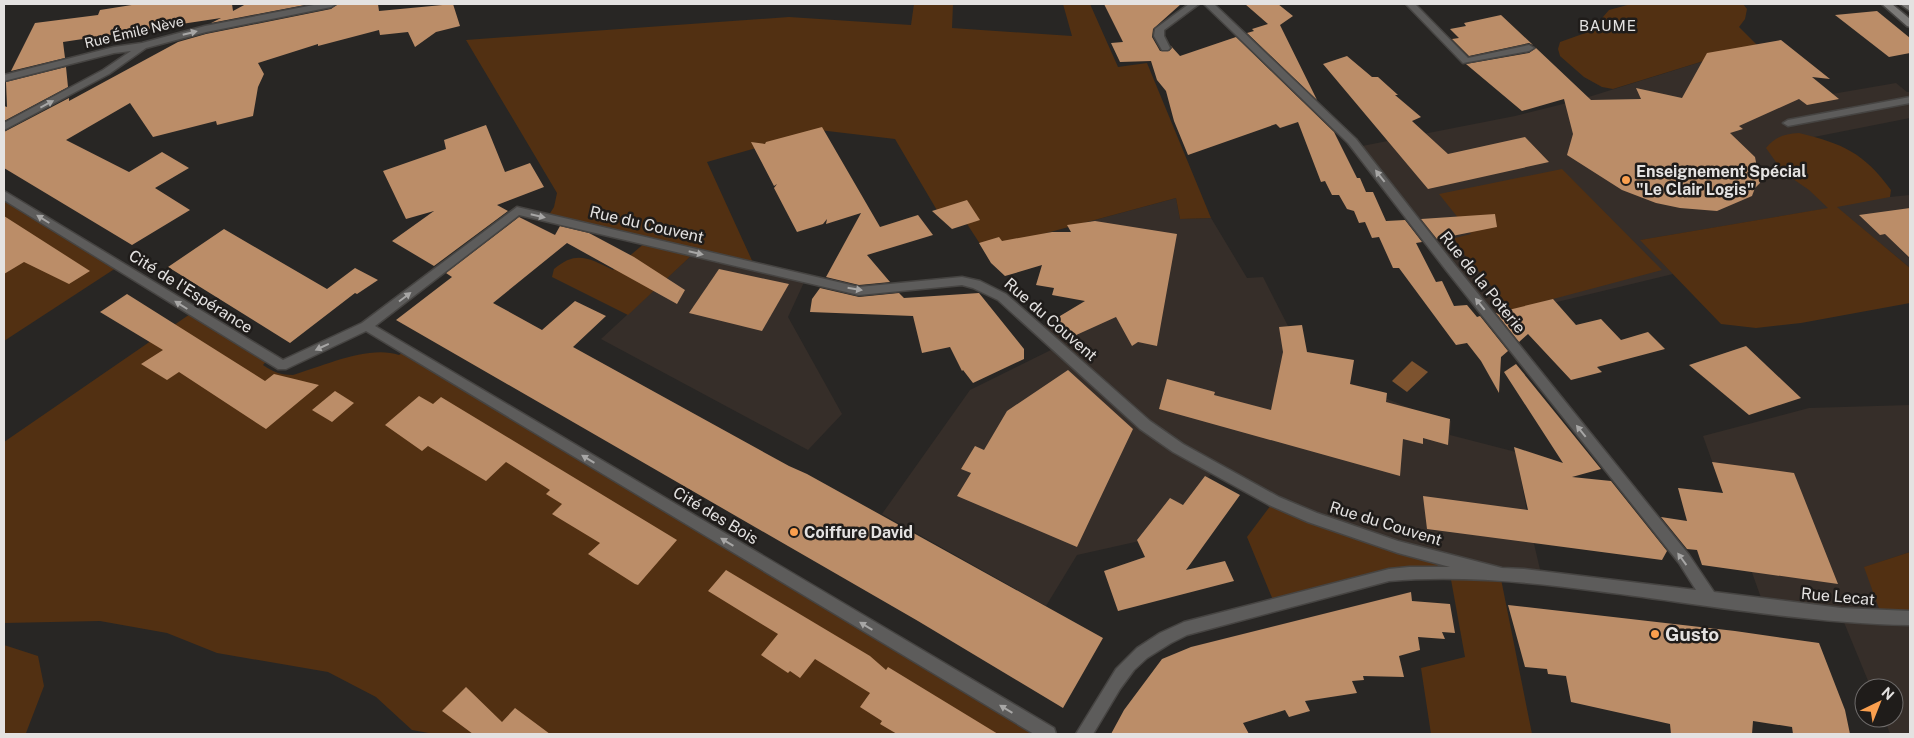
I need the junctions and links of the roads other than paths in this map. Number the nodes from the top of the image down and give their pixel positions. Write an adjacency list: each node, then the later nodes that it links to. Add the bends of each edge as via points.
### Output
1 (331, 4): 9 (street, Rue Émile Nève, one-way to 1, via 205,29)
2 (1194, 4): 10 (street, via 1160,29 1159,36)
3 (1209, 4): 19 (street, Rue de la Poterie, one-way to 3, via 1684,559 1352,141)
4 (1410, 4): 11 (street, via 1466,61)
5 (1888, 4): 8 (main road)
6 (1905, 4): 7 (main road)
7 (1910, 8)
8 (1910, 24)
9 (143, 46): 12 (street, Rue Émile Nève, via 114,50); 15 (street, one-way to 9, via 106,72)
10 (1165, 48)
11 (1529, 48)
12 (4, 78)
13 (1910, 100): 14 (street)
14 (1788, 123)
15 (4, 127)
16 (4, 194): 17 (street, Cité de l'Espérance, one-way to 16, via 282,366)
17 (366, 326): 18 (street, Rue du Couvent, one-way to 18, via 517,211 859,291 962,281 976,284 1002,296 1145,425 1215,469 1313,518 1398,547); 22 (street, Cité des Bois, one-way to 17)
18 (1500, 574): 19 (street, Rue du Couvent); 23 (street, Rue du Couvent, via 1389,574 1184,629 1131,662)
19 (1710, 599): 20 (street, Rue du Couvent)
20 (1764, 606): 21 (street, Rue Lecat, via 1842,615)
21 (1910, 618)
22 (1048, 734)
23 (1084, 734)

